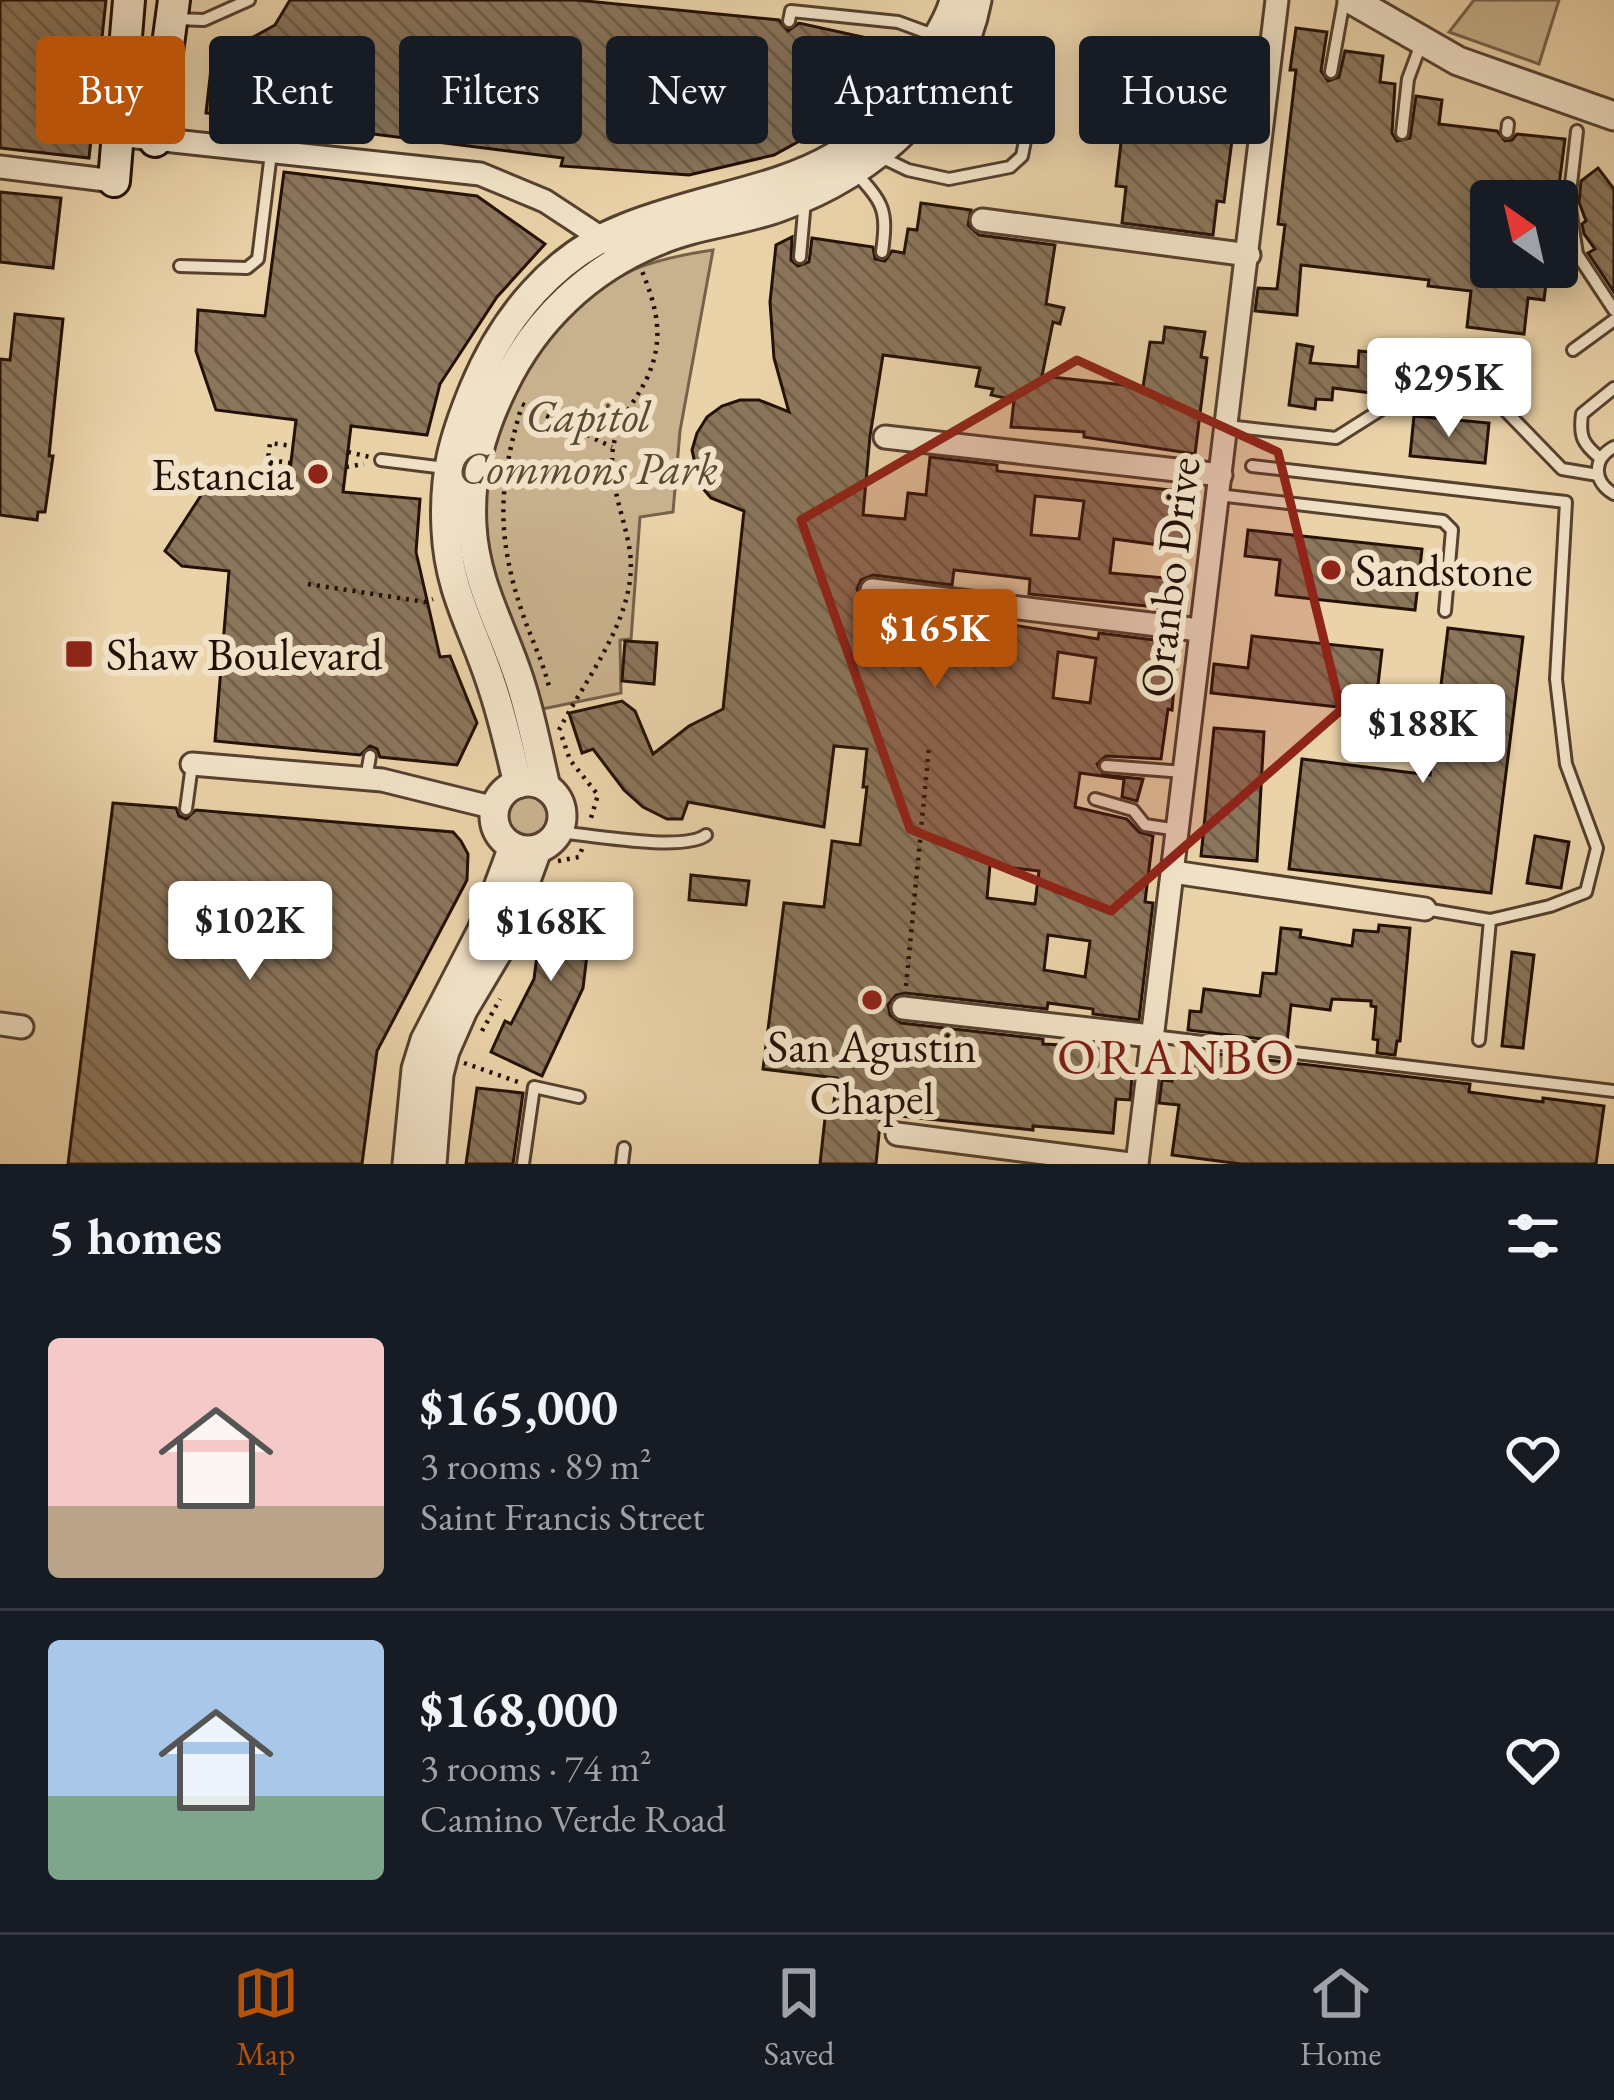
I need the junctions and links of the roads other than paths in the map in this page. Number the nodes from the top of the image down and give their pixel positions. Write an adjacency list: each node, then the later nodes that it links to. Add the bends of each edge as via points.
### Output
1 (129, 0): 9 (main road)
2 (249, 0): 7 (lane, via 204,20)
3 (954, 0): 11 (street)
4 (977, 0): 12 (street, via 972,26)
5 (1277, 0): 30 (street, Oranbo Drive)
6 (1348, 0): 13 (street); 14 (lane)
7 (173, 10)
8 (789, 21): 10 (lane, via 791,11 898,22)
9 (126, 36)
10 (936, 36)
11 (950, 36)
12 (957, 36)
13 (1422, 41): 15 (street); 17 (lane)
14 (1331, 72)
15 (1614, 116)
16 (1577, 131): 34 (lane, via 1569,202 1577,254)
17 (1402, 133)
18 (116, 144): 25 (main road)
19 (185, 144): 22 (street)
20 (866, 144): 23 (street)
21 (1024, 144): 23 (lane, via 1010,167 949,179)
22 (271, 152): 28 (street, via 406,177 479,174 523,190); 33 (lane, via 259,259 247,268)
23 (858, 155): 26 (street); 28 (street); 29 (lane, via 886,220)
24 (0, 166): 25 (street)
25 (114, 181)
26 (805, 197): 31 (street); 32 (lane)
27 (982, 220): 30 (street)
28 (602, 238): 31 (street); 44 (street, via 535,287 487,357 454,437)
29 (882, 252)
30 (1250, 255): 38 (street, Oranbo Drive)
31 (628, 256): 44 (street, via 554,309 518,355)
32 (800, 257)
33 (180, 266)
34 (1614, 310)
35 (1614, 320): 36 (lane)
36 (1573, 350)
37 (1614, 388): 41 (lane, via 1582,414 1580,434)
38 (1227, 426): 45 (lane, via 1336,438 1412,390 1498,404 1562,469); 46 (street, Oranbo Drive)
39 (886, 437): 46 (street)
40 (1614, 446): 41 (lane)
41 (1600, 458): 45 (lane)
42 (381, 460): 44 (lane)
43 (1252, 466): 63 (lane, via 1566,502 1556,679 1566,764 1597,848 1586,892)
44 (459, 469): 54 (street, via 484,596 518,674)
45 (1598, 476): 47 (lane)
46 (1219, 485): 49 (lane, via 1443,521 1452,530); 50 (street, Oranbo Drive)
47 (1614, 494)
48 (872, 590): 50 (street)
49 (1445, 611)
50 (1199, 630): 53 (street, Oranbo Drive, via 1203,683)
51 (192, 764): 56 (street, via 368,767); 57 (lane)
52 (1106, 766): 53 (lane)
53 (1184, 772): 58 (street, Oranbo Drive)
54 (532, 785): 56 (street, via 503,793); 60 (street, via 560,802 562,822)
55 (1095, 800): 58 (lane, via 1133,810 1145,825)
56 (495, 808): 60 (street, via 497,831)
57 (186, 809)
58 (1178, 830): 61 (street, Oranbo Drive)
59 (706, 835): 60 (lane, via 694,843)
60 (536, 843): 71 (street, via 424,1040); 72 (street, via 502,943 445,1051)
61 (1173, 872): 62 (street); 65 (street, Oranbo Drive)
62 (1425, 908): 63 (lane)
63 (1490, 920): 66 (lane)
64 (903, 1008): 65 (street)
65 (1151, 1036): 67 (lane); 75 (street, Oranbo Drive)
66 (1479, 1040)
67 (1614, 1091)
68 (579, 1097): 73 (lane, via 534,1087)
69 (897, 1134): 75 (street)
70 (624, 1148): 74 (lane)
71 (407, 1164)
72 (432, 1164)
73 (523, 1164)
74 (622, 1164)
75 (1133, 1164)

